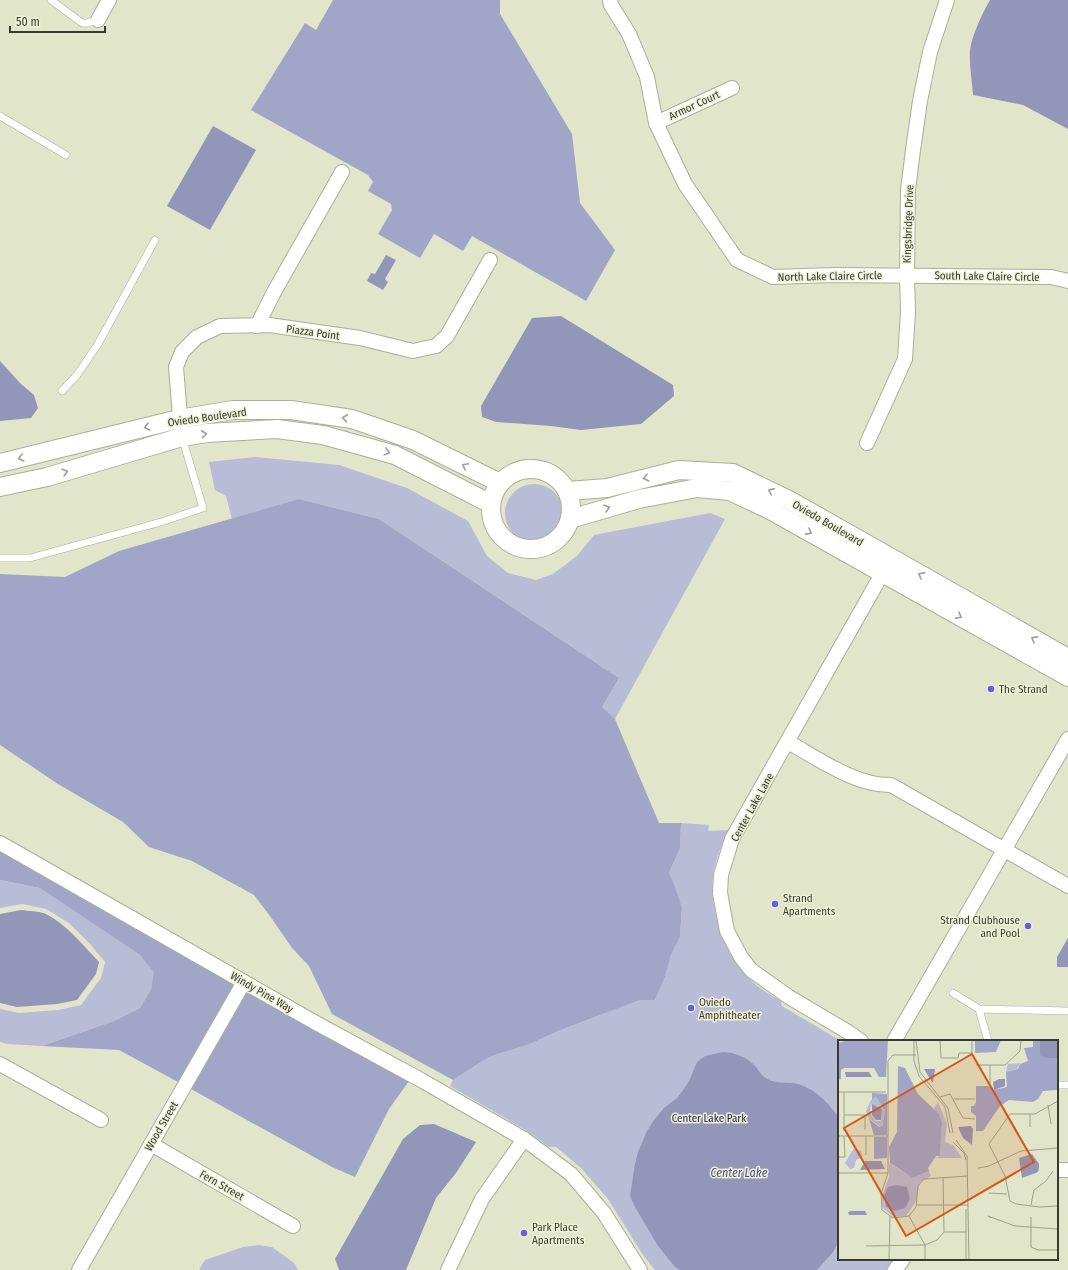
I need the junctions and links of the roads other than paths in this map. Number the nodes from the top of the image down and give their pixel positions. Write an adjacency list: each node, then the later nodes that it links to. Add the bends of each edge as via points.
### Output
1 (51, 0): 5 (lane, via 82,23)
2 (109, 0): 5 (street)
3 (610, 0): 8 (street, North Lake Claire Circle, via 629,34 646,77)
4 (947, 0): 13 (street, Kingsbridge Drive, via 930,52 920,101 908,190)
5 (98, 20)
6 (732, 88): 8 (street, Armor Court)
7 (0, 116): 9 (lane)
8 (656, 123): 13 (street, North Lake Claire Circle, via 685,184 737,260 773,277)
9 (66, 155)
10 (342, 172): 15 (street)
11 (156, 240): 16 (lane, via 98,344 77,375)
12 (490, 260): 15 (street, Piazza Point, via 447,336 436,346 413,351 360,338 270,325)
13 (906, 275): 14 (street, South Lake Claire Circle, via 1051,277); 19 (street, Kingsbridge Drive, via 908,312 905,359)
14 (1068, 281)
15 (257, 326): 17 (street, Piazza Point, via 220,326 197,337 182,352 176,367)
16 (62, 391)
17 (179, 419): 18 (street, Piazza Point); 20 (street, Oviedo Boulevard, one-way to 20); 21 (street, Oviedo Boulevard, one-way to 17, via 413,440 352,419 291,410 234,410)
18 (182, 437): 22 (street, Oviedo Boulevard, one-way to 18, via 47,477); 24 (street, Oviedo Boulevard, one-way to 24, via 277,429 323,435 395,455); 26 (lane, via 203,508 30,558)
19 (867, 443)
20 (0, 463)
21 (500, 483): 23 (street, via 510,474 526,468 542,470 557,478); 24 (street)
22 (0, 487)
23 (568, 491): 25 (street, via 572,507); 27 (street, Oviedo Boulevard, one-way to 23, via 789,500 733,473 679,470 606,488)
24 (491, 504): 25 (street, via 491,518 498,534 511,545 528,550 545,547 559,538)
25 (570, 519): 27 (street, Oviedo Boulevard, one-way to 27, via 639,499 697,488 730,491)
26 (0, 558)
27 (886, 565): 28 (street, Oviedo Boulevard, one-way to 27); 29 (street, Oviedo Boulevard, one-way to 29); 31 (street, Center Lake Lane)
28 (1068, 658)
29 (1068, 677)
30 (1068, 738): 33 (street)
31 (788, 742): 33 (street, via 858,778 880,785 890,785); 39 (street, Center Lake Lane, via 732,839 721,875 720,893 727,930 751,970 789,997)
32 (0, 843): 35 (street, Windy Pine Way)
33 (1004, 850): 34 (street); 40 (street)
34 (1068, 886)
35 (244, 982): 44 (street, Windy Pine Way); 45 (street, Wood Street)
36 (954, 993): 37 (lane)
37 (979, 1009): 38 (lane); 41 (lane)
38 (1068, 1011)
39 (860, 1040)
40 (895, 1040)
41 (988, 1040)
42 (0, 1064): 43 (street)
43 (101, 1120)
44 (524, 1139): 49 (street, via 482,1199); 50 (street, via 571,1174 604,1213)
45 (151, 1144): 46 (street, Fern Street); 48 (street, Wood Street)
46 (293, 1226)
47 (901, 1260): 51 (street)
48 (79, 1270)
49 (448, 1270)
50 (640, 1270)
51 (895, 1270)

